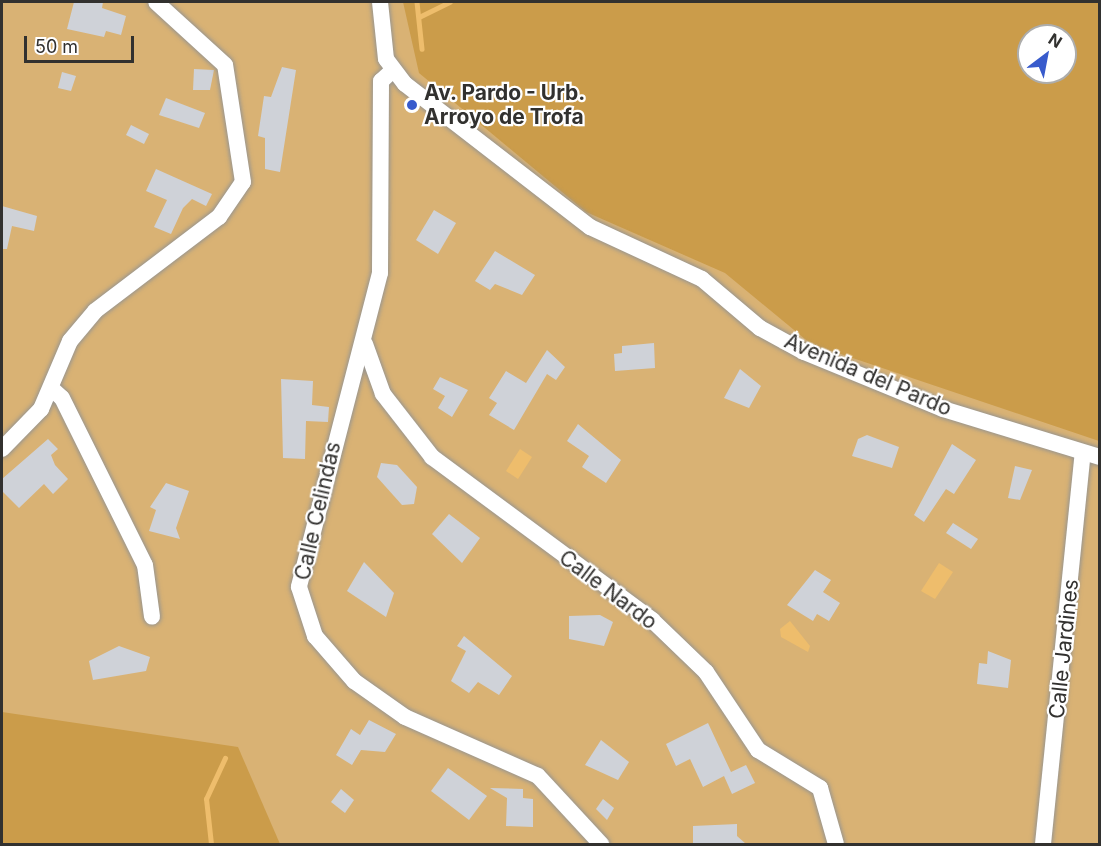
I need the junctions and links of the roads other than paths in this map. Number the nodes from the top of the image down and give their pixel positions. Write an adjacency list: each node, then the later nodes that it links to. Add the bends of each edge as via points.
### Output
1 (156, 2): 5 (street, via 225,65 243,182 219,217 95,311 70,341)
2 (380, 2): 3 (street)
3 (393, 70): 4 (street, Calle Celindas, via 381,81 380,273); 7 (street, Avenida del Pardo, via 548,199 590,227 702,279 760,328 804,352 943,409)
4 (364, 344): 10 (street, Calle Celindas, via 323,478 299,587 315,636 354,681 405,717 538,776); 11 (street, Calle Nardo, via 383,394 432,457 652,620 691,657 758,750 820,788)
5 (52, 389): 6 (street, via 41,410); 9 (street, via 62,398 145,565)
6 (2, 449)
7 (1083, 453): 8 (street, Avenida del Pardo); 12 (street, Calle Jardines)
8 (1100, 457)
9 (152, 617)
10 (601, 844)
11 (836, 844)
12 (1043, 844)

